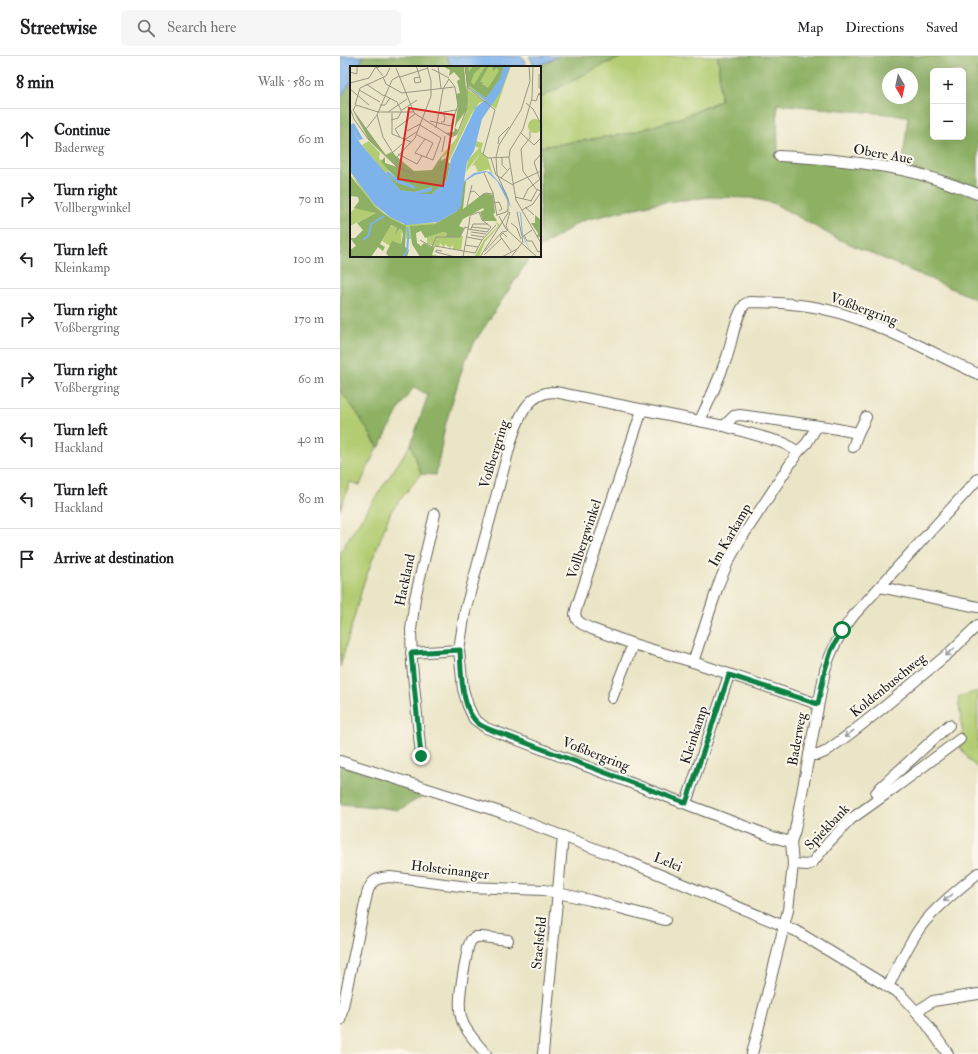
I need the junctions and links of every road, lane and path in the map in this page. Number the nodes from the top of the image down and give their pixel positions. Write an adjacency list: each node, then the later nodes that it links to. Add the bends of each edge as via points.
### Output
1 (779, 156): 2 (street, Obere Aue, via 902,170)
2 (978, 194)
3 (978, 374): 6 (street, Voßbergring, via 846,315 799,305 749,302 739,314 726,358)
4 (642, 410): 6 (street, Voßbergring); 17 (street, Vollbergwinkel, via 575,614 582,624); 18 (street, Voßbergring, via 554,392 542,393 528,405 512,438 465,611)
5 (866, 417): 9 (street)
6 (700, 420): 7 (street)
7 (724, 426): 8 (street, via 734,416 740,415); 11 (street, via 784,442)
8 (817, 426): 9 (street); 11 (street, Im Karkamp)
9 (858, 433): 10 (street)
10 (853, 447)
11 (798, 452): 20 (street, Im Karkamp, via 728,562)
12 (978, 479): 14 (street, Baderweg)
13 (435, 514): 19 (street, Hackland, via 414,598)
14 (880, 587): 15 (street); 23 (street, Baderweg, via 842,630 831,651)
15 (978, 607)
16 (978, 625): 26 (street, Koldenbuschweg, one-way to 26, via 949,653 884,707 825,752)
17 (633, 644): 20 (street, Vollbergwinkel); 22 (street)
18 (460, 650): 19 (street); 30 (street, Voßbergring, via 465,698 471,714 480,724)
19 (411, 653): 27 (street, Hackland)
20 (693, 662): 21 (street, Vollbergwinkel)
21 (729, 675): 23 (street, Vollbergwinkel); 30 (street, Kleinkamp)
22 (612, 698)
23 (818, 704): 26 (street, Baderweg)
24 (949, 725): 29 (street, Spiekbank, via 880,788 876,793)
25 (960, 739): 29 (street, Spiekbank)
26 (809, 755): 32 (street, Baderweg)
27 (421, 756)
28 (340, 761): 31 (street, Lelei, via 500,812)
29 (878, 799): 33 (street, Spiekbank, via 851,819 812,863)
30 (686, 803): 32 (street, Voßbergring)
31 (563, 836): 35 (street, Staelsfeld); 37 (street, Lelei)
32 (791, 842): 33 (street, Baderweg)
33 (793, 864): 37 (street, Baderweg)
34 (978, 873): 39 (street, one-way to 39, via 942,903 922,925 900,960)
35 (558, 892): 36 (street, Holsteinanger); 42 (street, Holsteinanger, via 378,878 373,881 367,894); 44 (street, Staelsfeld)
36 (665, 920)
37 (785, 926): 39 (street, Lelei); 45 (street, Baderweg)
38 (508, 940): 43 (street, via 476,937 471,940 468,947 460,996 462,1018 464,1026)
39 (888, 987): 41 (street, Lelei, via 900,994)
40 (978, 994): 41 (street, via 932,1001)
41 (917, 1011): 46 (street, Lelei)
42 (340, 1020)
43 (486, 1054)
44 (542, 1054)
45 (752, 1054)
46 (948, 1054)

